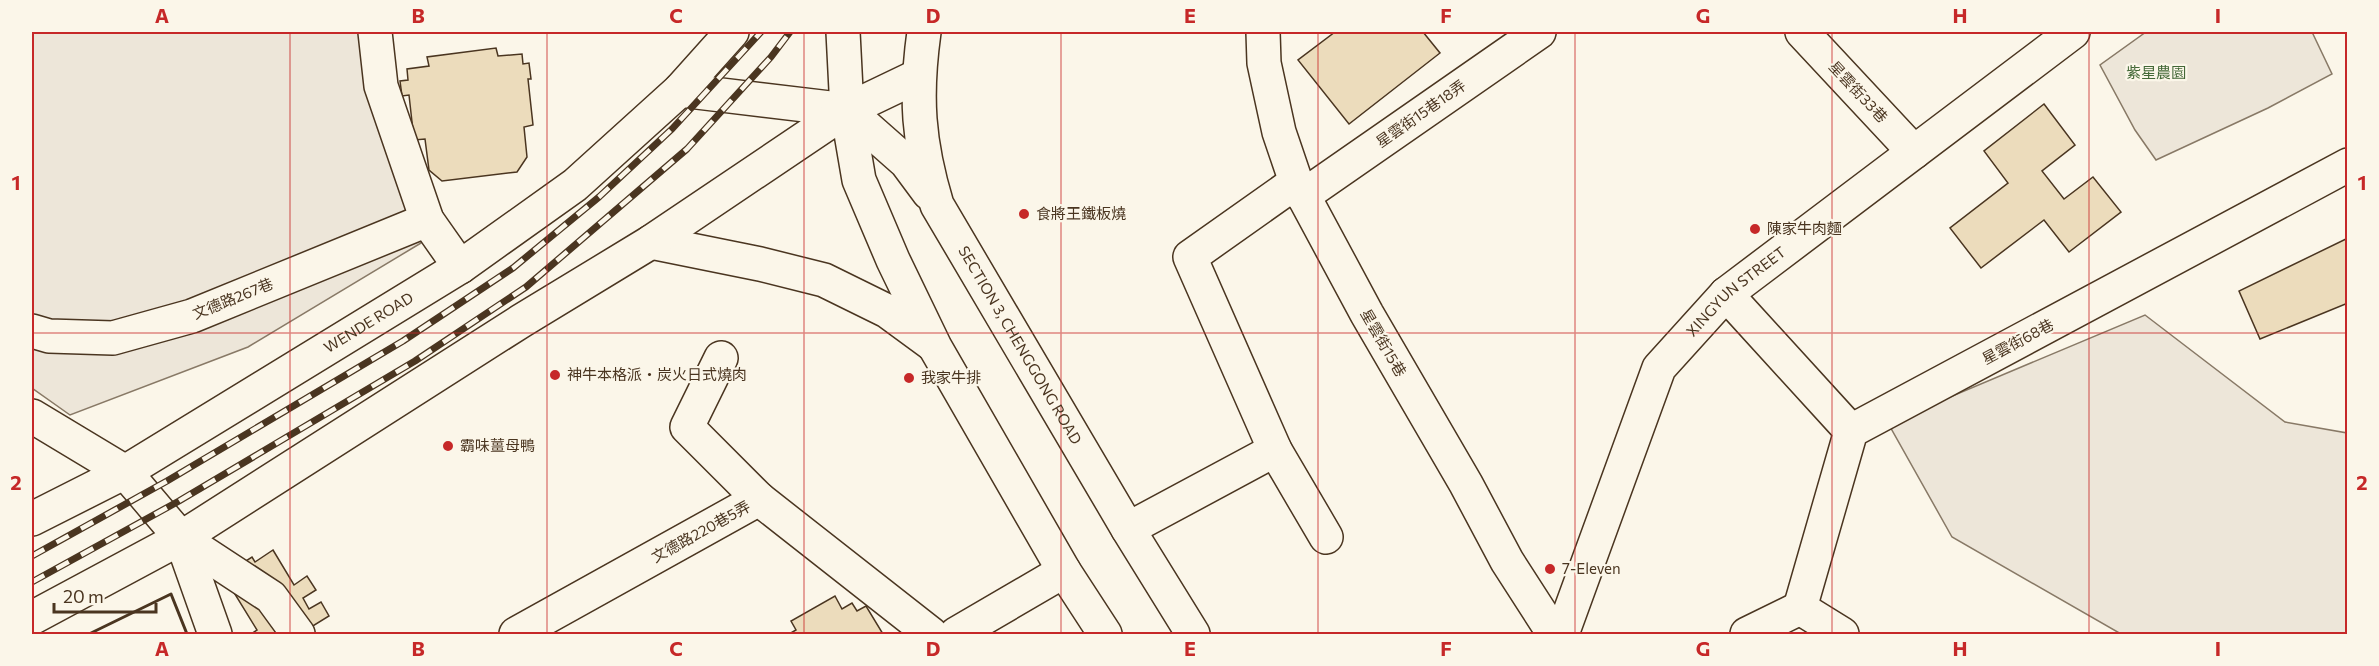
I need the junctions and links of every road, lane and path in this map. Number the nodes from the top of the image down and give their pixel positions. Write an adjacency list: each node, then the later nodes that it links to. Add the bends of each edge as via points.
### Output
1 (375, 32): 16 (main road, via 381,86)
2 (732, 32): 10 (main road, WENDE ROAD)
3 (843, 32): 11 (main road)
4 (924, 32): 9 (main road, SECTION 3, CHENGGONG ROAD)
5 (1263, 32): 14 (main road, 星雲街15巷, via 1264,63 1279,132)
6 (1539, 32): 14 (main road, 星雲街15巷18弄)
7 (1802, 32): 12 (main road, 星雲街33巷)
8 (2073, 32): 12 (main road, XINGYUN STREET)
9 (918, 76): 11 (main road); 15 (main road, SECTION 3, CHENGGONG ROAD, via 922,144)
10 (680, 90): 11 (main road); 18 (main road, WENDE ROAD, via 575,184)
11 (848, 110): 15 (main road, via 906,162); 17 (main road); 21 (main road, via 859,180)
12 (1914, 152): 19 (main road, XINGYUN STREET)
13 (2348, 165): 24 (main road, 星雲街68巷)
14 (1299, 189): 25 (main road, 星雲街15巷18弄, via 1190,257); 42 (main road, 星雲街15巷, via 1507,561)
15 (937, 205): 29 (main road, SECTION 3, CHENGGONG ROAD)
16 (427, 220): 18 (main road); 20 (main road, 文德路267巷, via 192,316 113,338 50,336)
17 (651, 242): 21 (main road, via 824,280 887,311); 31 (main road)
18 (460, 267): 26 (main road, WENDE ROAD)
19 (1726, 294): 24 (main road); 43 (main road, XINGYUN STREET, via 1659,368)
20 (32, 331)
21 (935, 347): 32 (main road)
22 (721, 358): 27 (main road, via 687,427)
23 (32, 416): 26 (main road)
24 (1851, 431): 33 (main road)
25 (1275, 450): 29 (main road); 30 (main road)
26 (125, 472): 28 (main road, WENDE ROAD); 31 (main road)
27 (759, 500): 37 (main road, 文德路220巷5弄); 38 (main road, 文德路220巷5弄)
28 (32, 519)
29 (1128, 529): 41 (main road, SECTION 3, CHENGGONG ROAD)
30 (1326, 537)
31 (181, 538): 34 (main road); 35 (main road); 36 (main road, via 271,597)
32 (1064, 571): 39 (main road); 40 (main road)
33 (1800, 608): 44 (main road); 45 (main road)
34 (32, 618)
35 (215, 634)
36 (298, 634)
37 (516, 634)
38 (931, 634)
39 (956, 634)
40 (1105, 634)
41 (1194, 634)
42 (1554, 634)
43 (1562, 634)
44 (1748, 634)
45 (1842, 634)

